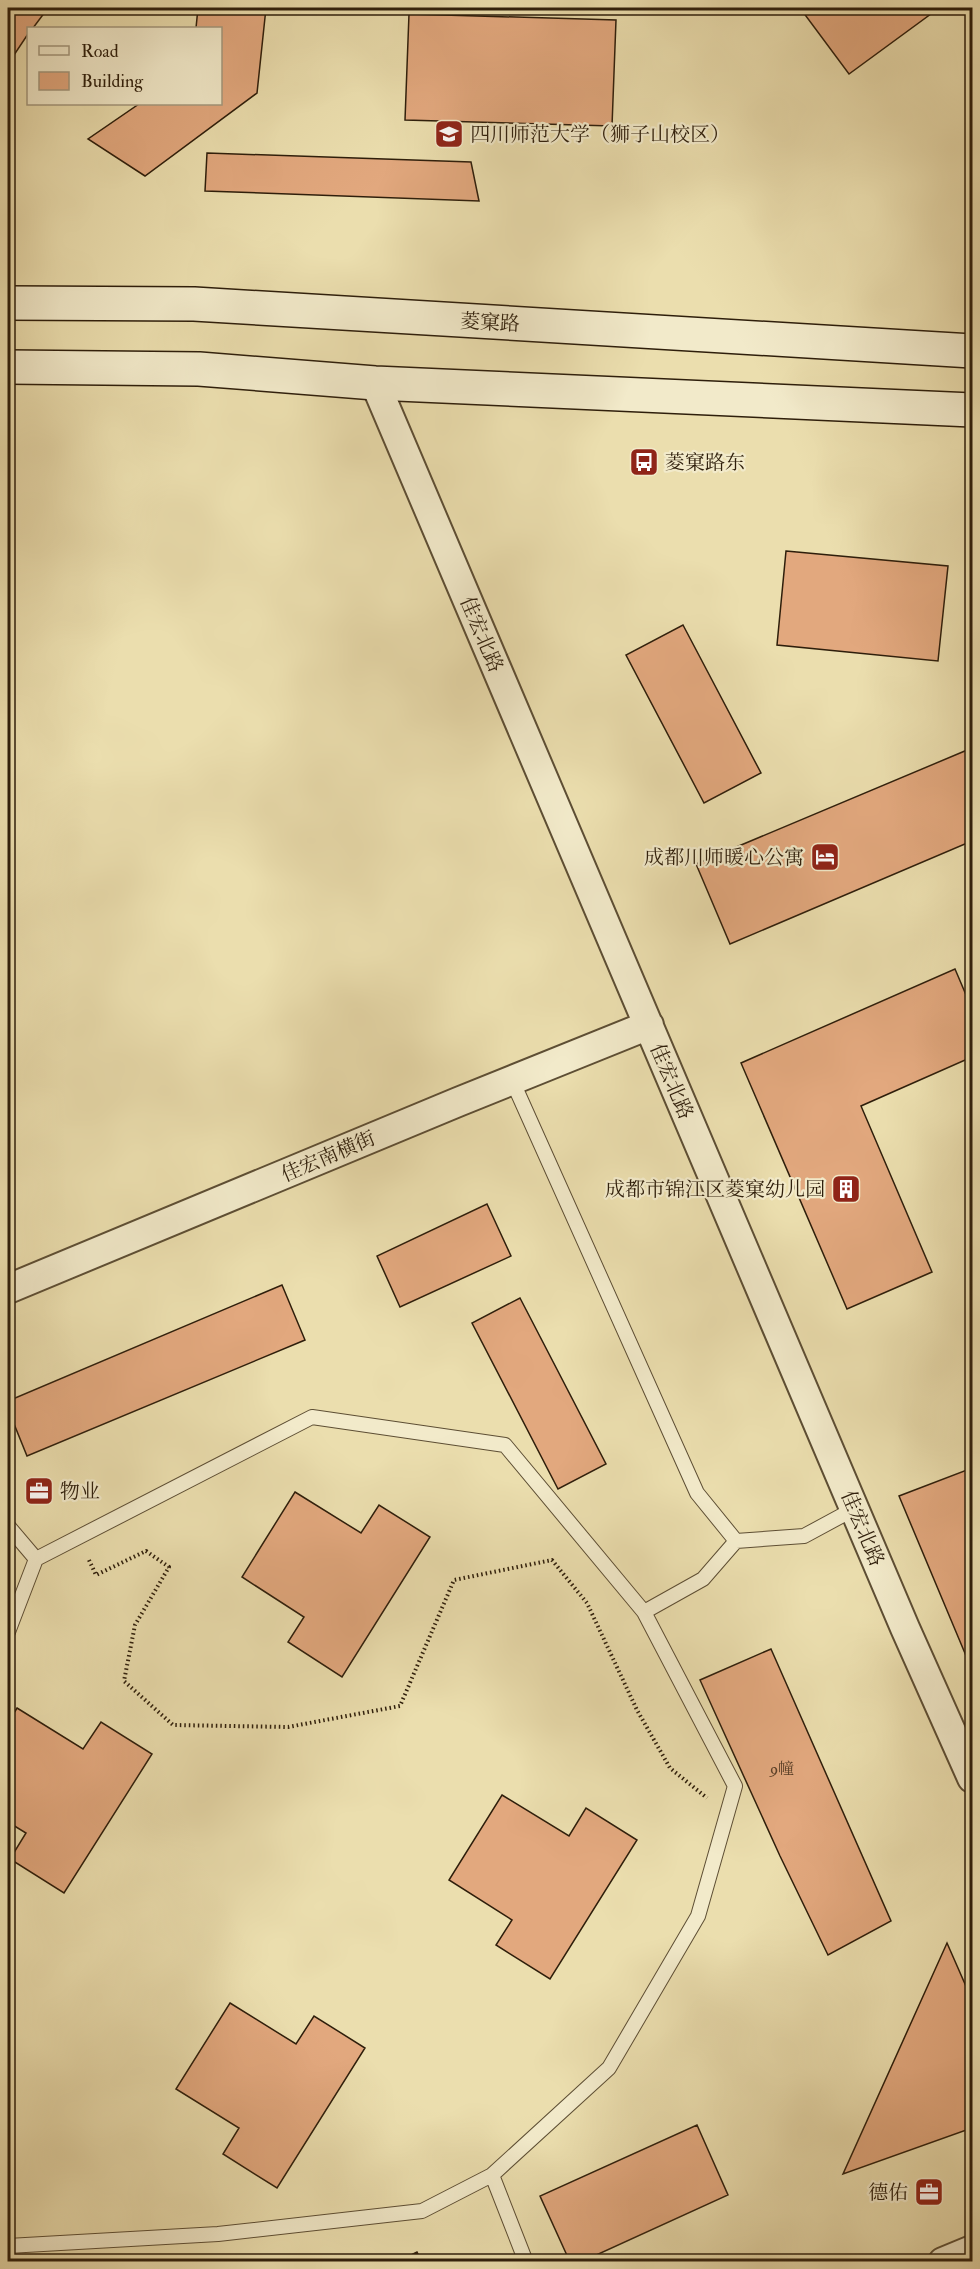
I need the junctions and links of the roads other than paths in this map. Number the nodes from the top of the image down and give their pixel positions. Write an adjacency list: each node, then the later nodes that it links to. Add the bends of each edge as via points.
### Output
1 (8, 303): 2 (street, 菱窠路, via 194,304)
2 (972, 351)
3 (8, 367): 4 (street, via 198,369)
4 (375, 383): 5 (street); 6 (street, 佳宏北路)
5 (972, 410)
6 (649, 1025): 7 (street, 佳宏南横街); 9 (street, 佳宏北路)
7 (512, 1080): 8 (street, 佳宏南横街); 11 (lane, via 697,1493)
8 (8, 1288)
9 (855, 1509): 11 (lane, via 804,1536); 15 (street, 佳宏北路)
10 (8, 1526): 12 (lane)
11 (736, 1541): 13 (lane, via 703,1579)
12 (36, 1559): 13 (lane, via 312,1417 505,1445); 14 (lane)
13 (644, 1612): 16 (lane, via 735,1786 698,1916 609,2068)
14 (8, 1632)
15 (972, 1778)
16 (492, 2175): 17 (lane, via 422,2211 218,2234); 19 (lane)
17 (8, 2246)
18 (972, 2250): 20 (street)
19 (526, 2262)
20 (943, 2262)

